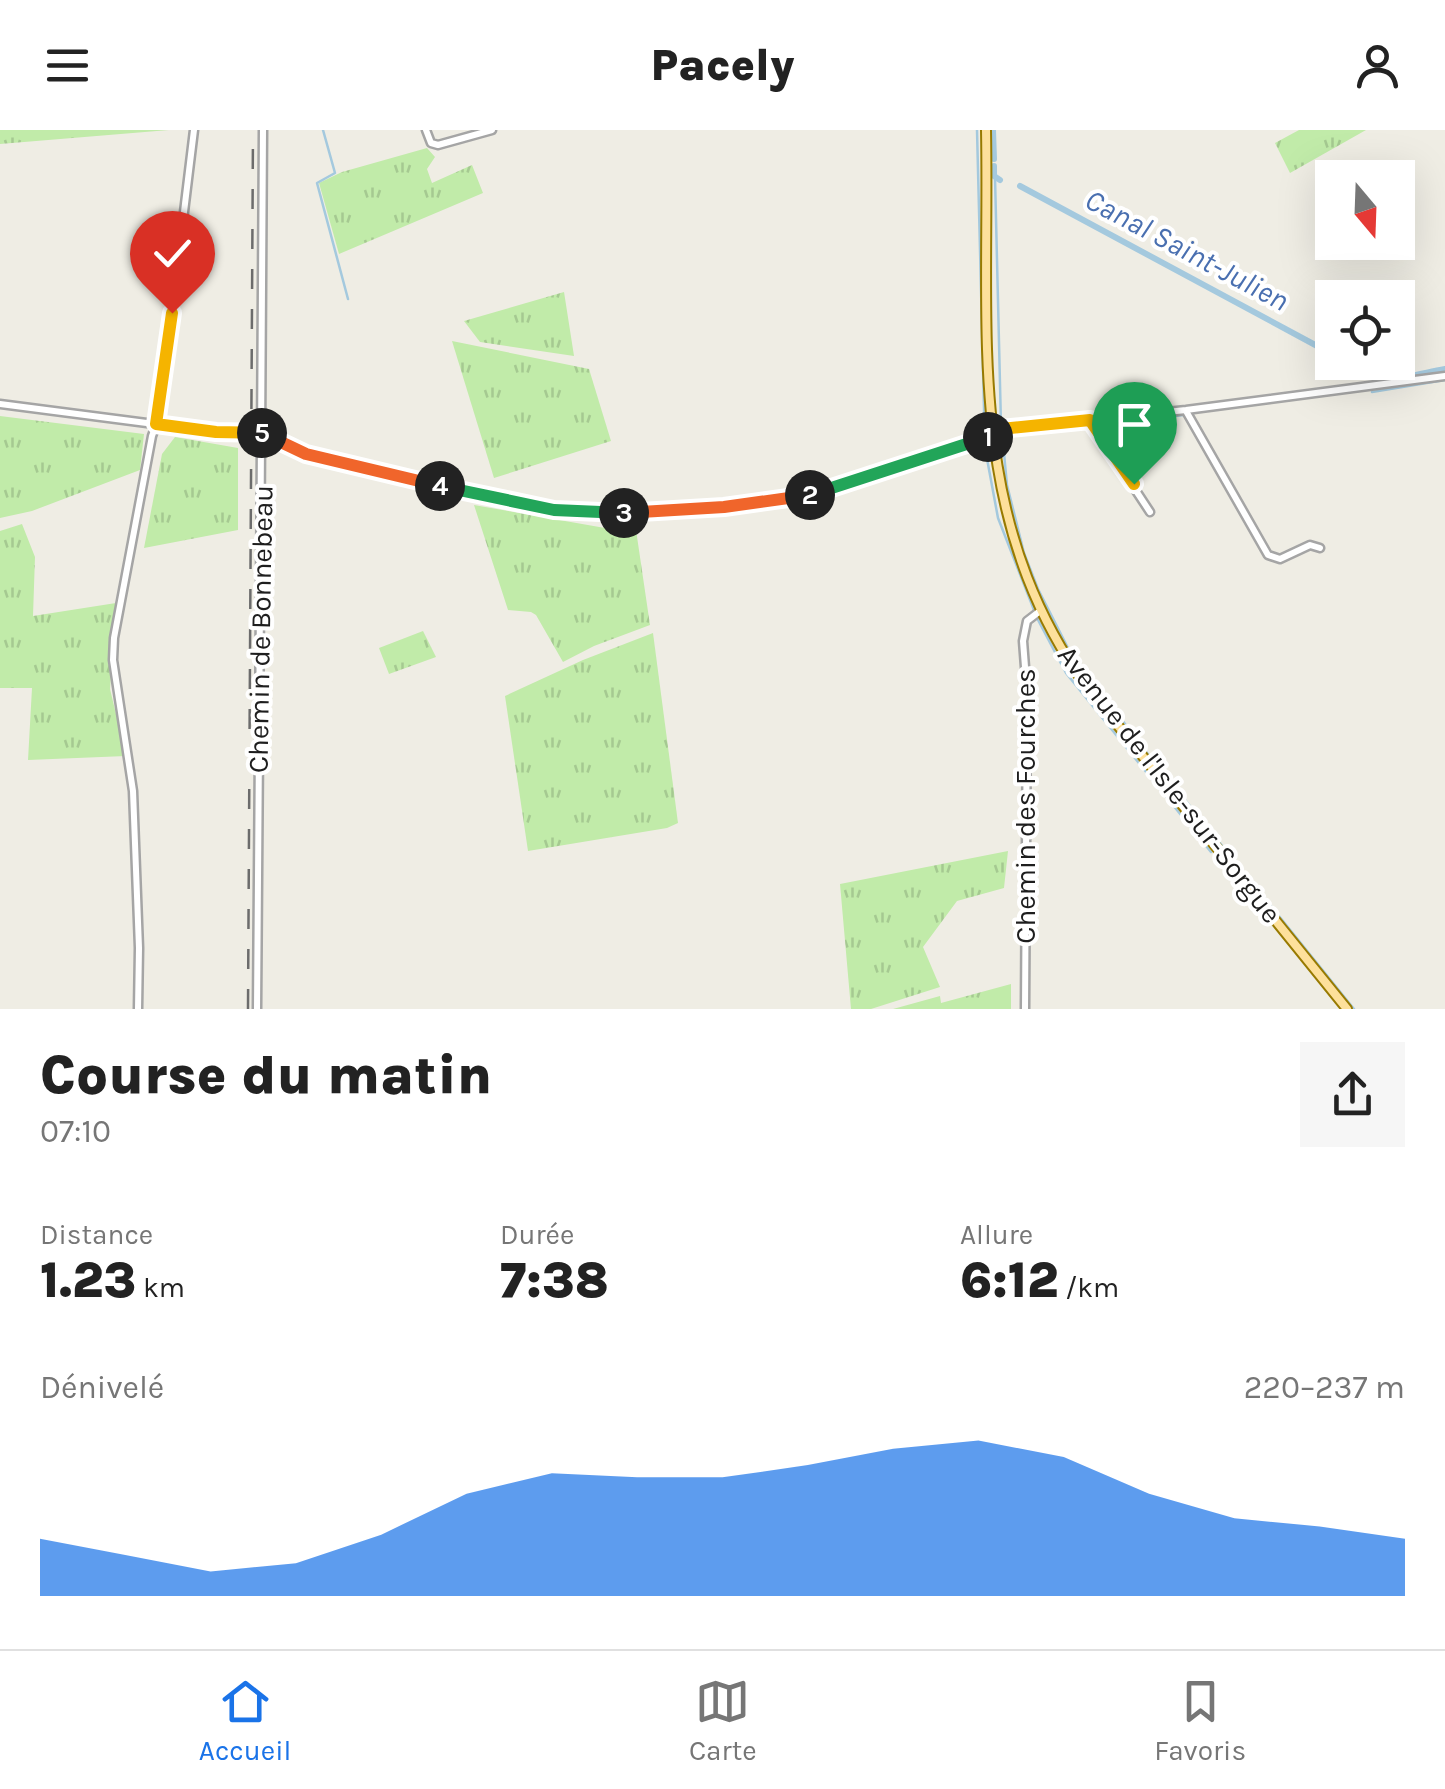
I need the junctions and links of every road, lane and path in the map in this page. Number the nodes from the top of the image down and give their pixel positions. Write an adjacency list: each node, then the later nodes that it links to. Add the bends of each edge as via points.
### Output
1 (194, 130): 10 (street)
2 (264, 130): 11 (street, Chemin de Bonnebeau)
3 (426, 130): 4 (street, via 438,145)
4 (492, 130)
5 (986, 130): 12 (main road, Avenue de l'Isle-sur-Sorgue)
6 (1445, 376): 8 (street)
7 (0, 404): 10 (street)
8 (1186, 410): 9 (street); 14 (street, via 1268,555 1280,560 1310,545)
9 (1090, 420): 12 (street); 13 (street)
10 (156, 424): 11 (street); 16 (street, via 113,660 133,791)
11 (264, 433): 12 (street, via 306,454 376,473 554,510 620,514 795,499); 17 (street, Chemin de Bonnebeau)
12 (991, 433): 15 (main road, Avenue de l'Isle-sur-Sorgue, via 1012,540)
13 (1150, 512)
14 (1320, 548)
15 (1040, 610): 18 (street, Chemin des Fourches, via 1027,620 1023,641); 19 (main road, Avenue de l'Isle-sur-Sorgue, via 1095,698)
16 (138, 1009)
17 (257, 1009)
18 (1025, 1009)
19 (1347, 1009)

